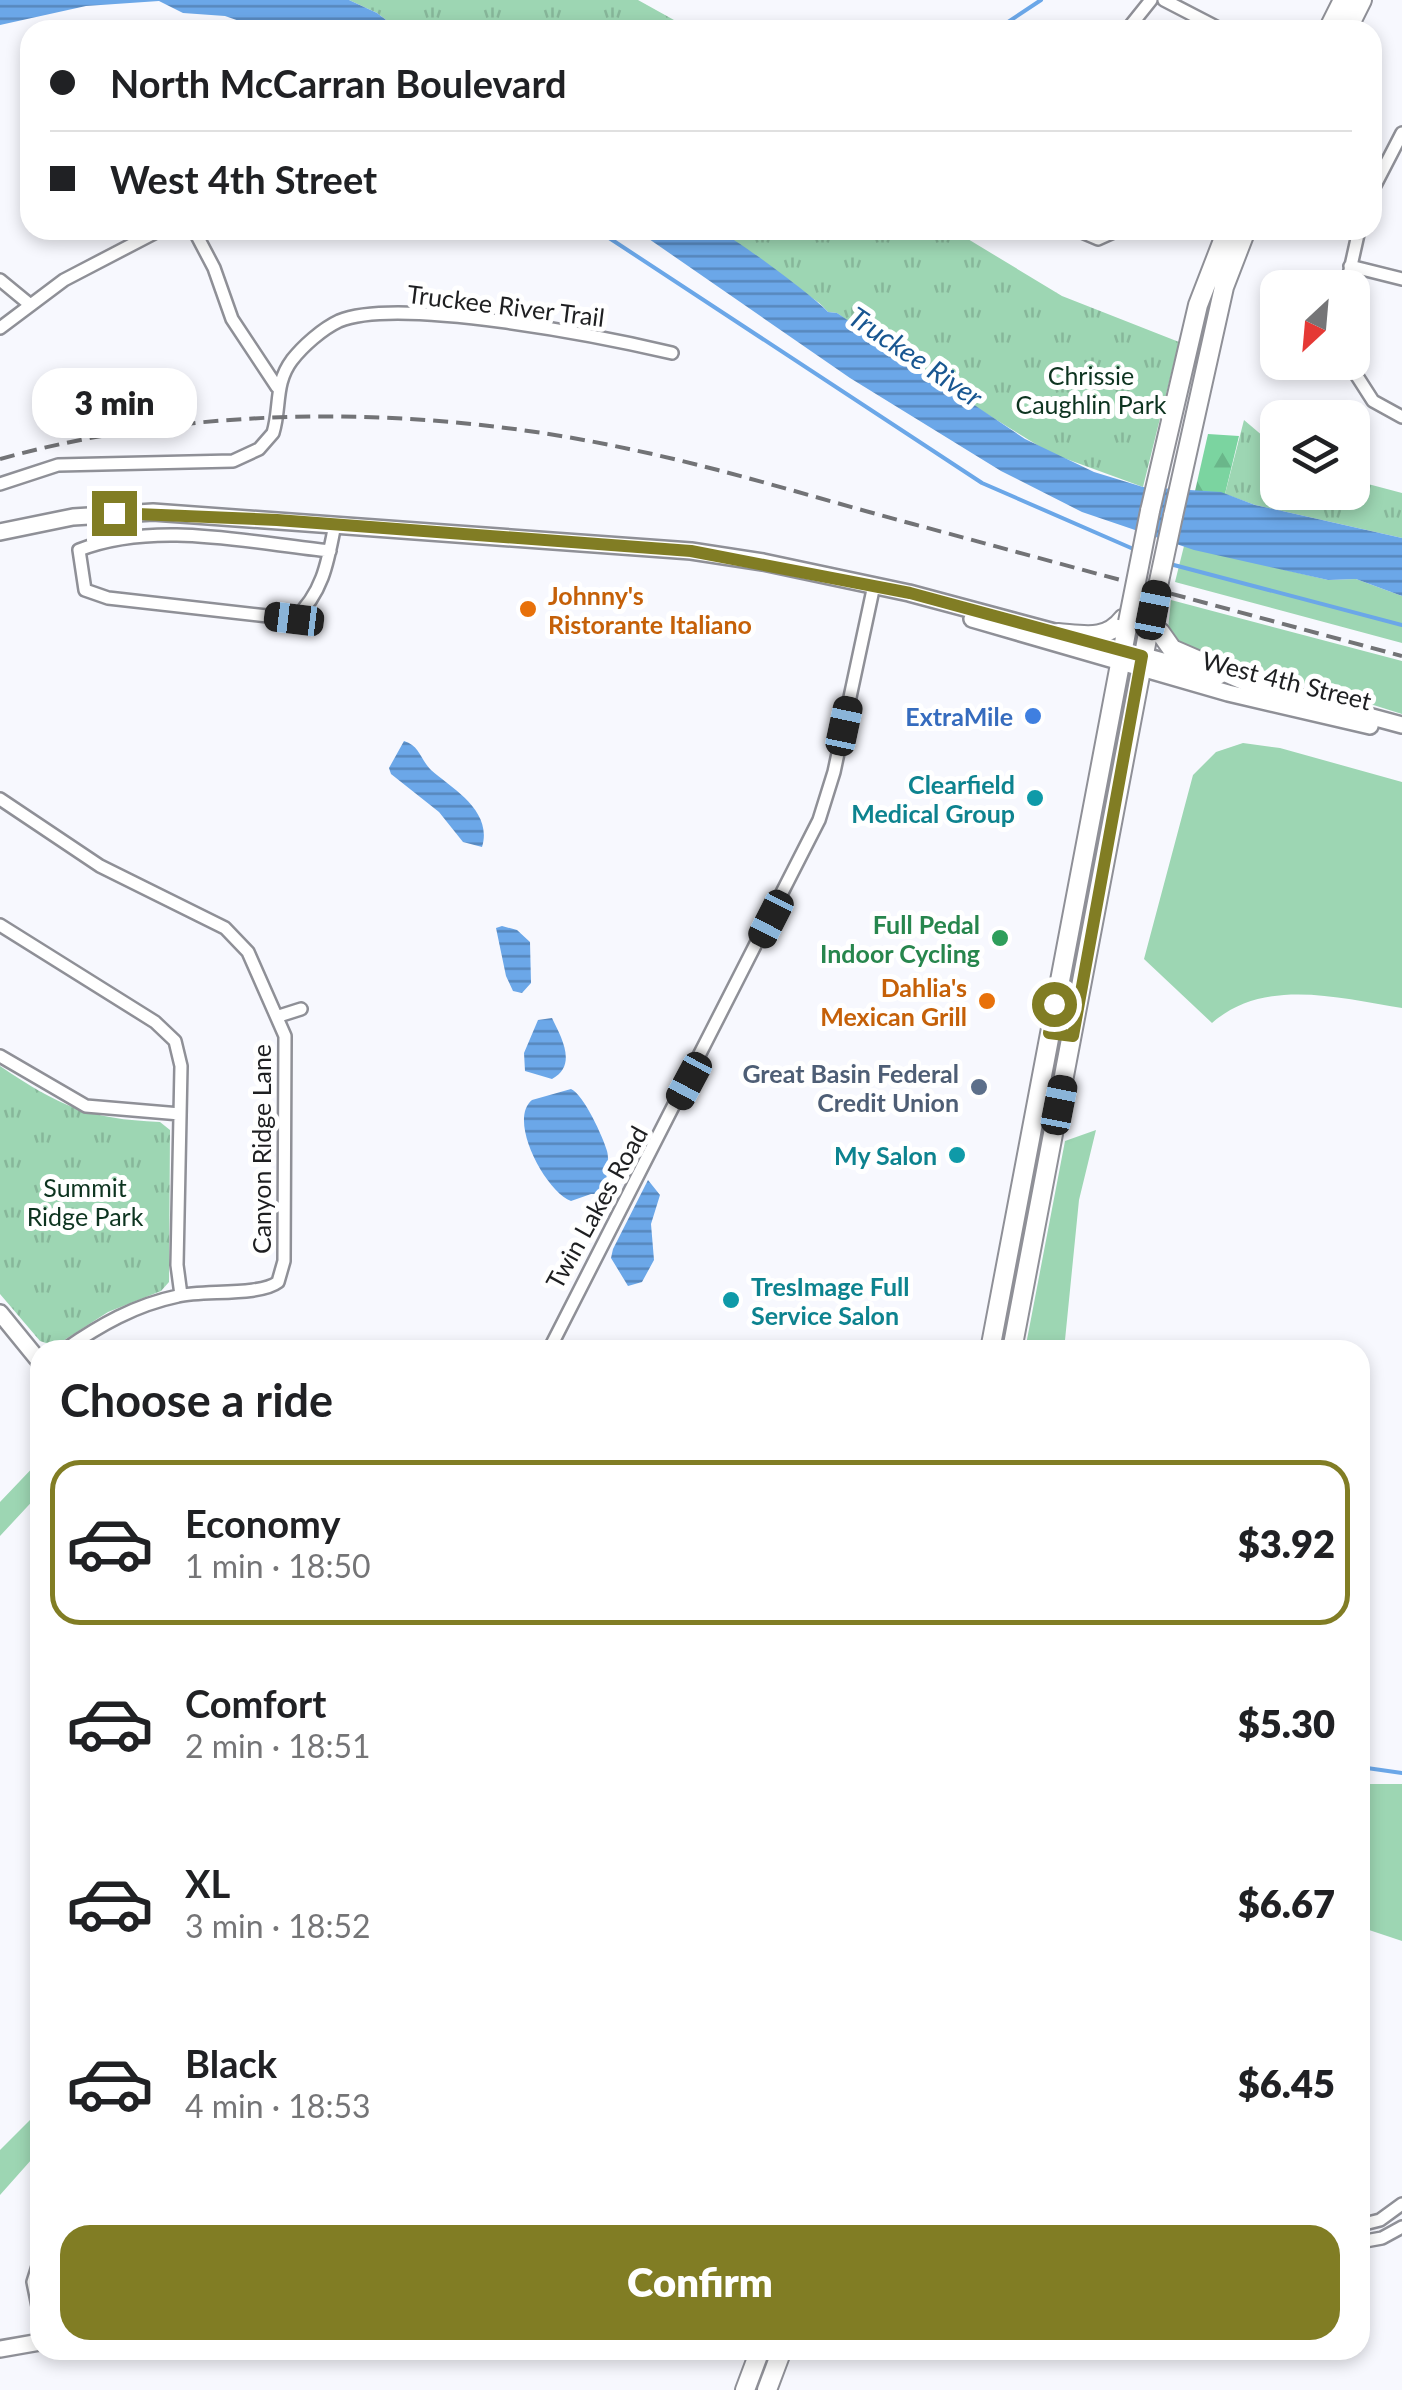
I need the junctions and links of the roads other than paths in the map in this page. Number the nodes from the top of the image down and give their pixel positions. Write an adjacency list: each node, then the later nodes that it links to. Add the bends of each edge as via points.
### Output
1 (1151, 0): 3 (street)
2 (1164, 0): 4 (street)
3 (1135, 20)
4 (1203, 20)
5 (1402, 133): 6 (street)
6 (1382, 172)
7 (139, 240): 16 (street)
8 (199, 240): 20 (street, via 232,319)
9 (1223, 240): 27 (main road, bridge, via 1198,305)
10 (1242, 240): 28 (main road, bridge, via 1224,287 1160,572)
11 (1356, 240): 12 (street)
12 (1350, 266): 13 (street); 14 (street)
13 (1349, 270)
14 (1402, 279)
15 (0, 280): 16 (street)
16 (28, 303): 17 (street)
17 (0, 328)
18 (672, 353): 20 (street, Truckee River Trail, via 496,322 373,314 338,322 308,343)
19 (1353, 380): 21 (street, via 1357,393)
20 (278, 387): 22 (street, Truckee River Trail, via 272,433 244,458 58,465)
21 (1402, 417)
22 (0, 484)
23 (335, 524): 24 (main road, West 4th Street, via 153,512 72,516); 25 (street); 26 (main road, West 4th Street, via 691,551)
24 (0, 532)
25 (330, 551): 25 (street, via 178,536 110,538 80,550 85,590 108,598 294,619 326,576)
26 (874, 585): 29 (main road, West 4th Street); 30 (main road, West 4th Street); 46 (street, Twin Lakes Road, via 819,820)
27 (1125, 620): 29 (main road, via 1096,636); 30 (main road)
28 (1154, 630): 31 (main road); 32 (main road, via 1172,649)
29 (1058, 633): 30 (main road, West 4th Street)
30 (1120, 656): 31 (main road, West 4th Street); 39 (main road)
31 (1141, 662): 32 (main road, West 4th Street); 34 (main road, West 4th Street, via 1266,703); 40 (main road)
32 (1255, 686): 33 (main road, West 4th Street)
33 (1402, 725)
34 (1402, 733)
35 (0, 799): 38 (street, Canyon Ridge Lane, via 100,866 225,928 248,952)
36 (0, 925): 42 (street, via 167,1031 180,1053)
37 (301, 1009): 38 (street, Canyon Ridge Lane)
38 (279, 1016): 43 (street, Canyon Ridge Lane, via 288,1080 278,1282 265,1289)
39 (1049, 1033): 40 (main road); 47 (main road)
40 (1073, 1036): 48 (main road)
41 (0, 1056): 42 (street, via 86,1106)
42 (180, 1114): 43 (street)
43 (181, 1295): 45 (street, via 131,1310)
44 (0, 1312): 49 (main road)
45 (81, 1340)
46 (553, 1340)
47 (992, 1340)
48 (1014, 1340)
49 (30, 1350)
50 (1402, 2204): 51 (street)
51 (1370, 2222)
52 (1402, 2227): 53 (street)
53 (1370, 2240)
54 (30, 2344): 55 (main road)
55 (0, 2349)
56 (756, 2360): 58 (main road)
57 (778, 2360): 59 (main road)
58 (745, 2390)
59 (768, 2390)

